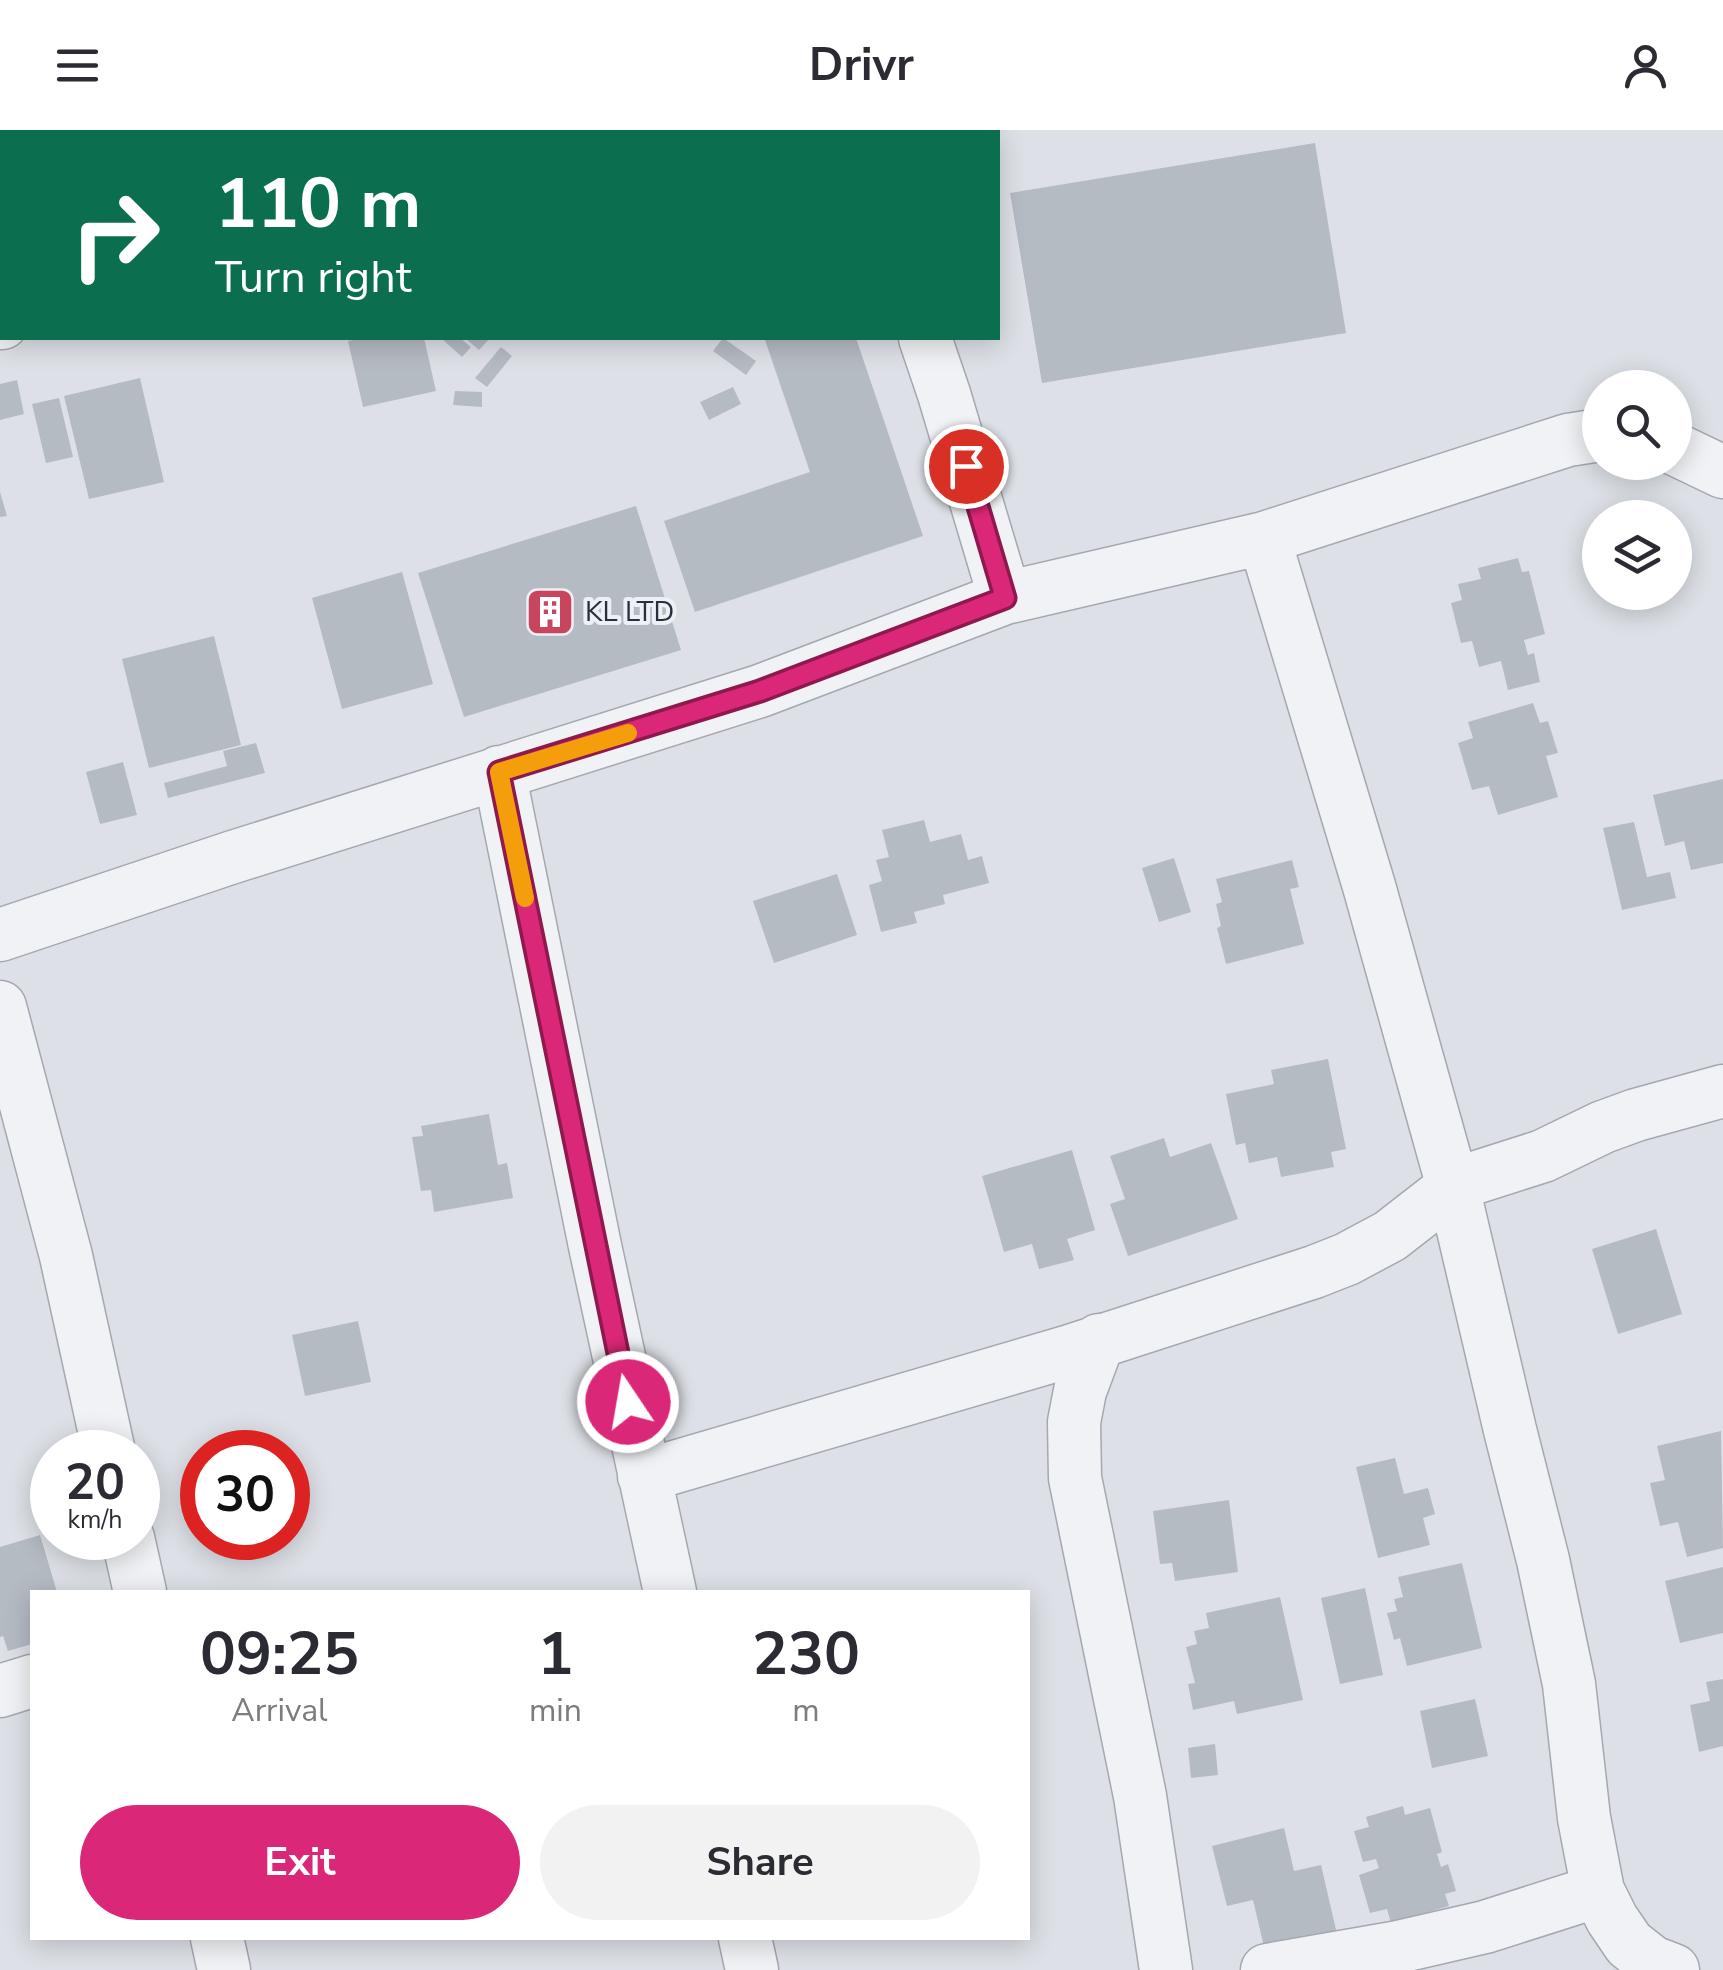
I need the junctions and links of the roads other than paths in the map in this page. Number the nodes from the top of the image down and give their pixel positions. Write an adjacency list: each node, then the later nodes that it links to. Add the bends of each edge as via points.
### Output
1 (926, 340): 6 (street)
2 (1582, 439): 5 (street)
3 (1692, 455): 4 (street)
4 (1723, 472)
5 (1264, 538): 6 (street); 11 (street)
6 (1005, 598): 7 (street, via 760,691)
7 (499, 772): 8 (street); 14 (street)
8 (0, 935)
9 (0, 1007): 13 (street)
10 (1723, 1091): 11 (street, via 1636,1116)
11 (1453, 1187): 12 (street, via 1390,1236 1347,1259); 20 (street, via 1569,1684)
12 (1099, 1340): 14 (street); 26 (street, via 1074,1422 1075,1478 1140,1796)
13 (104, 1430)
14 (644, 1476): 17 (street)
15 (133, 1560): 16 (street)
16 (140, 1590)
17 (670, 1590)
18 (30, 1682): 19 (street)
19 (0, 1691)
20 (1598, 1891): 23 (street, via 1629,1944); 27 (street, via 1469,1931)
21 (217, 1940): 24 (street)
22 (745, 1940): 25 (street)
23 (1660, 1967)
24 (224, 1970)
25 (752, 1970)
26 (1166, 1970)
27 (1267, 1970)

